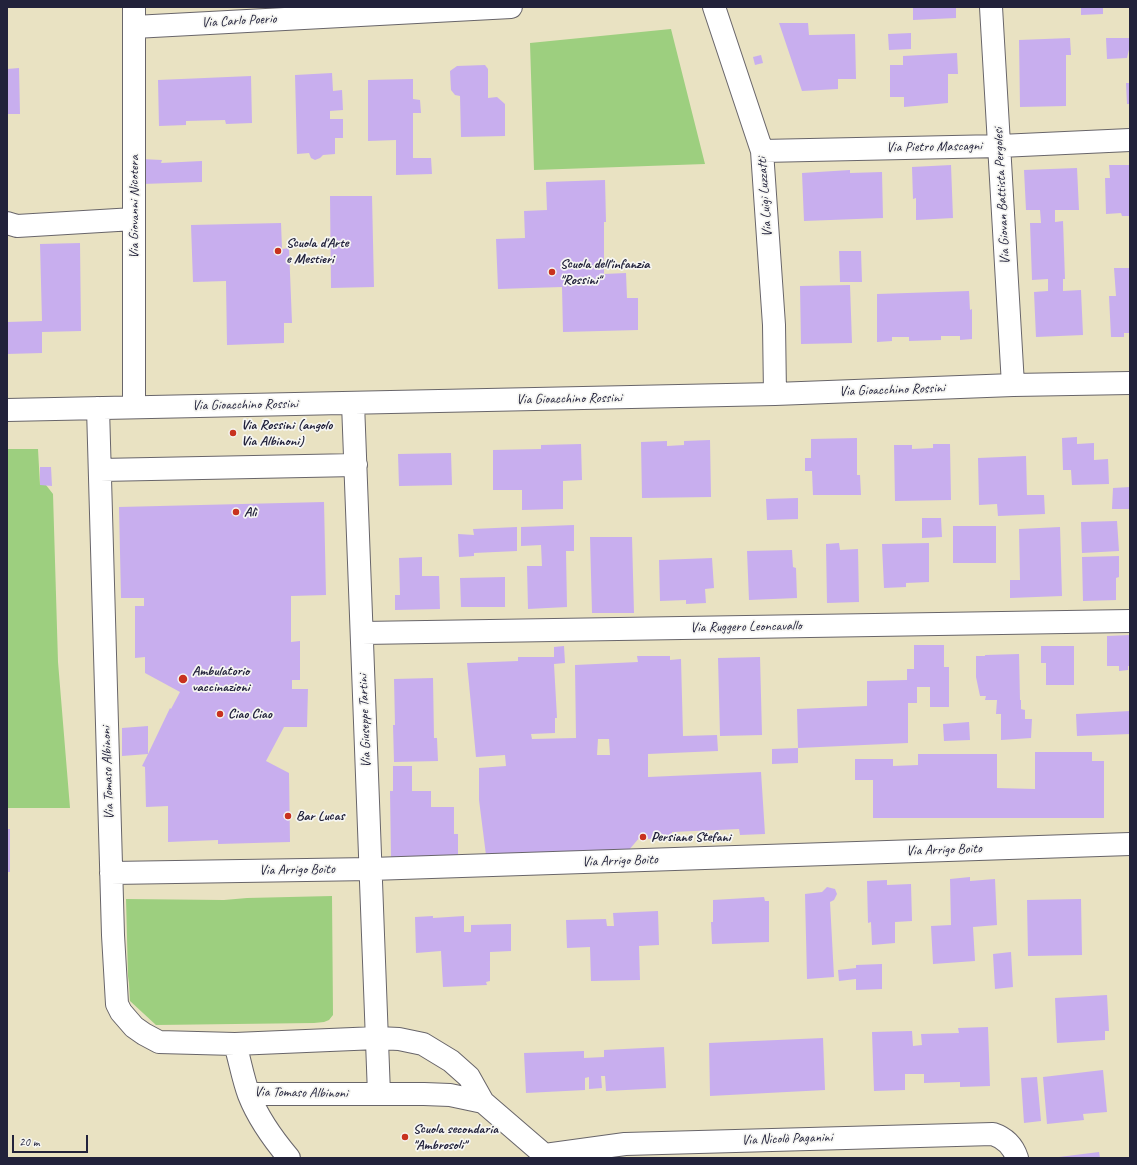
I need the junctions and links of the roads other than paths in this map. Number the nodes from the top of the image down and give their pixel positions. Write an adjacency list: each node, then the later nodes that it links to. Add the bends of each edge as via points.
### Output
1 (511, 7): 4 (street, Via Carlo Poerio)
2 (714, 7): 8 (street, Via Luigi Luzzatti)
3 (990, 7): 7 (street, Via Giovan Battista Pergolesi)
4 (462, 8): 5 (street, Via Carlo Poerio)
5 (134, 17): 9 (street, Via Giovanni Nicotera)
6 (1130, 140): 7 (street, Via Pietro Mascagni)
7 (1000, 146): 8 (street, Via Pietro Mascagni); 12 (street, Via Giovan Battista Pergolesi)
8 (762, 151): 13 (street, Via Luigi Luzzatti, via 774,325)
9 (134, 219): 10 (street, via 16,226); 15 (street, Via Giovanni Nicotera)
10 (7, 223)
11 (1130, 383): 12 (street, Via Gioacchino Rossini)
12 (1013, 386): 13 (street, Via Gioacchino Rossini)
13 (775, 394): 14 (street, Via Gioacchino Rossini)
14 (353, 403): 15 (street, Via Gioacchino Rossini); 18 (street, Via Giuseppe Tartini)
15 (134, 407): 16 (street, Via Gioacchino Rossini)
16 (98, 408): 17 (street, Via Gioacchino Rossini); 19 (street, Via Tomaso Albinoni)
17 (7, 410)
18 (356, 465): 19 (street); 21 (street, Via Giuseppe Tartini)
19 (100, 470): 24 (street, Via Tomaso Albinoni)
20 (1130, 621): 21 (street, Via Ruggero Leoncavallo)
21 (362, 633): 23 (street, Via Giuseppe Tartini)
22 (1129, 850): 23 (street, Via Arrigo Boito)
23 (371, 869): 24 (street, Via Arrigo Boito); 25 (street, Via Giuseppe Tartini)
24 (111, 873): 26 (street, Via Tomaso Albinoni, via 114,977 117,1004 121,1012 144,1034 159,1042)
25 (377, 1038): 26 (street, Via Tomaso Albinoni); 28 (street); 29 (street, Via Tomaso Albinoni, via 423,1044 451,1061 469,1077)
26 (235, 1044): 27 (street, Via Tomaso Albinoni)
27 (249, 1094): 28 (street, Via Tomaso Albinoni); 31 (street, via 257,1114)
28 (379, 1094): 29 (street, Via Tomaso Albinoni, via 450,1095)
29 (483, 1102): 30 (street, Via Tomaso Albinoni)
30 (547, 1156): 32 (street, Via Nicolò Paganini, via 625,1144 994,1134 1011,1146)
31 (289, 1158)
32 (1017, 1158)

